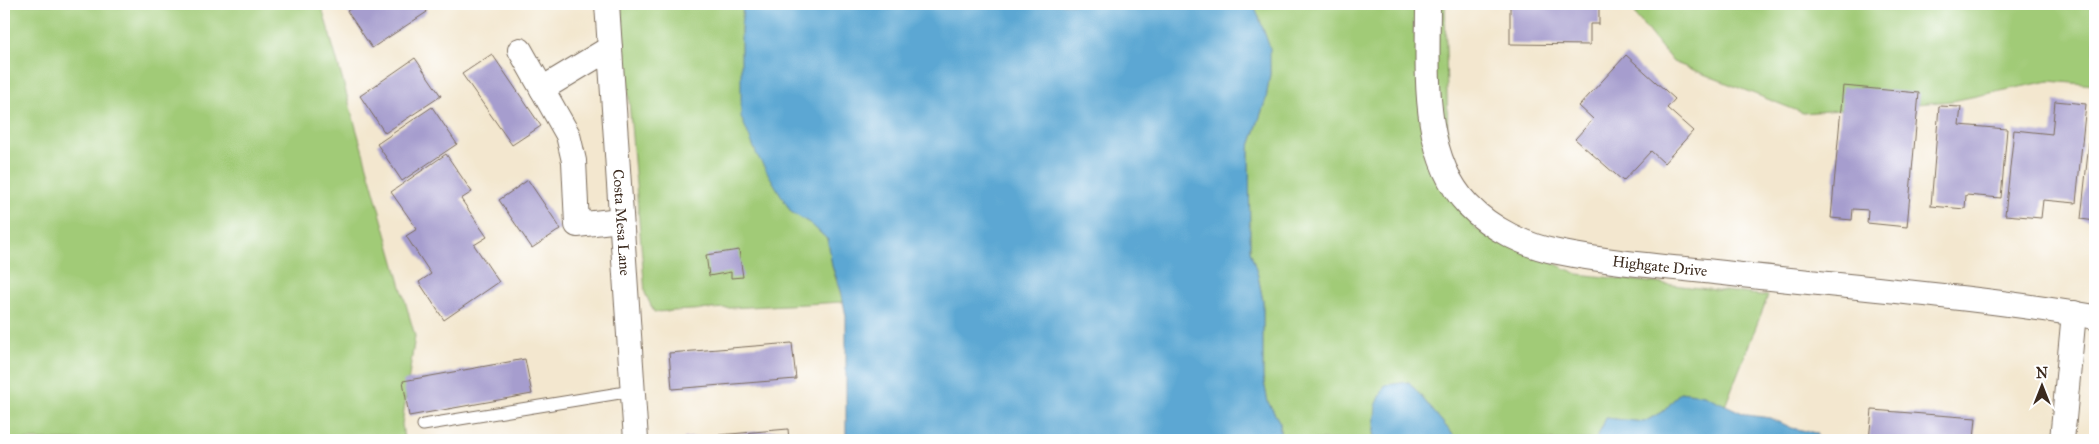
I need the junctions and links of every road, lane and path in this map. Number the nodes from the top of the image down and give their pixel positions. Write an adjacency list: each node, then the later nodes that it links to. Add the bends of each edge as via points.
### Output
1 (607, 4): 3 (street, Costa Mesa Lane)
2 (1428, 4): 7 (street, Highgate Drive, via 1428,78 1435,142 1446,174 1467,205 1494,227 1524,242 1557,252 1664,267)
3 (610, 48): 5 (street); 6 (street, Costa Mesa Lane)
4 (520, 50): 5 (street)
5 (542, 89): 6 (street, via 568,135 574,161 578,225)
6 (620, 220): 8 (street, Costa Mesa Lane)
7 (2085, 315): 11 (street, Highgate Drive)
8 (632, 391): 9 (lane); 10 (street, Costa Mesa Lane)
9 (423, 425)
10 (636, 440)
11 (2062, 440)

